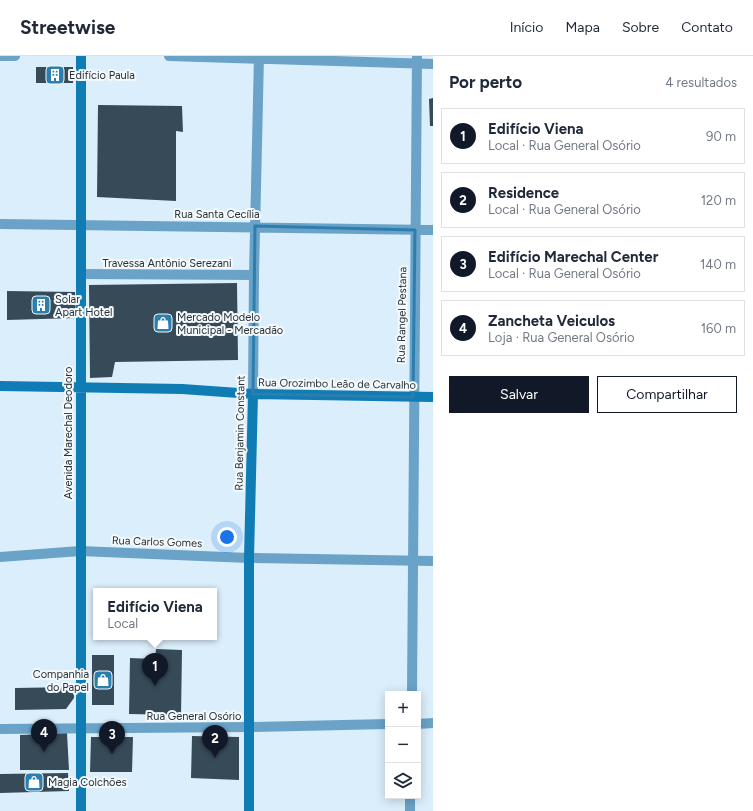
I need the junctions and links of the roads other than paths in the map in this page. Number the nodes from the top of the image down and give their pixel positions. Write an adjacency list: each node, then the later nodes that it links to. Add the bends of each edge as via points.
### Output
1 (0, 56): 2 (street)
2 (15, 56)
3 (81, 56): 9 (main road, Avenida Marechal Deodoro)
4 (169, 56): 5 (street)
5 (259, 57): 6 (street); 10 (street, Rua Benjamin Constant)
6 (417, 60): 7 (street); 11 (street, Rua Rangel Pestana)
7 (433, 64)
8 (0, 224): 9 (street, Rua Santa Cecília)
9 (81, 225): 10 (street, Rua Santa Cecília); 13 (main road, Avenida Marechal Deodoro)
10 (255, 226): 11 (street, Rua Santa Cecília); 14 (street, Rua Benjamin Constant)
11 (415, 230): 12 (street, Rua Santa Cecília); 18 (street, Rua Rangel Pestana)
12 (433, 230)
13 (81, 274): 14 (street, Travessa Antônio Serezani); 16 (main road, Avenida Marechal Deodoro)
14 (254, 276): 17 (street, Rua Benjamin Constant)
15 (0, 386): 16 (main road, Rua Orozimbo Leão de Carvalho)
16 (81, 387): 17 (main road, Rua Orozimbo Leão de Carvalho, via 182,389); 20 (main road, Avenida Marechal Deodoro)
17 (253, 394): 18 (main road, Rua Orozimbo Leão de Carvalho); 22 (main road, Rua Benjamin Constant)
18 (413, 397): 19 (main road, Rua Orozimbo Leão de Carvalho); 23 (street, Rua Rangel Pestana)
19 (433, 397)
20 (80, 551): 21 (street, Rua Carlos Gomes); 22 (street, Rua Carlos Gomes); 31 (main road, Avenida Marechal Deodoro)
21 (0, 556)
22 (249, 558): 23 (street, Rua Carlos Gomes); 29 (main road, Rua Benjamin Constant)
23 (412, 560): 24 (street, Rua Carlos Gomes); 25 (street, Rua Rangel Pestana)
24 (433, 561)
25 (412, 691)
26 (433, 723): 28 (street)
27 (385, 724): 29 (street, Rua General Osório)
28 (421, 724)
29 (250, 728): 31 (street, Rua General Osório); 34 (main road, Rua Benjamin Constant)
30 (0, 729): 31 (street, Rua General Osório)
31 (81, 729): 33 (main road, Avenida Marechal Deodoro)
32 (410, 799): 35 (street)
33 (81, 811)
34 (249, 811)
35 (410, 811)

